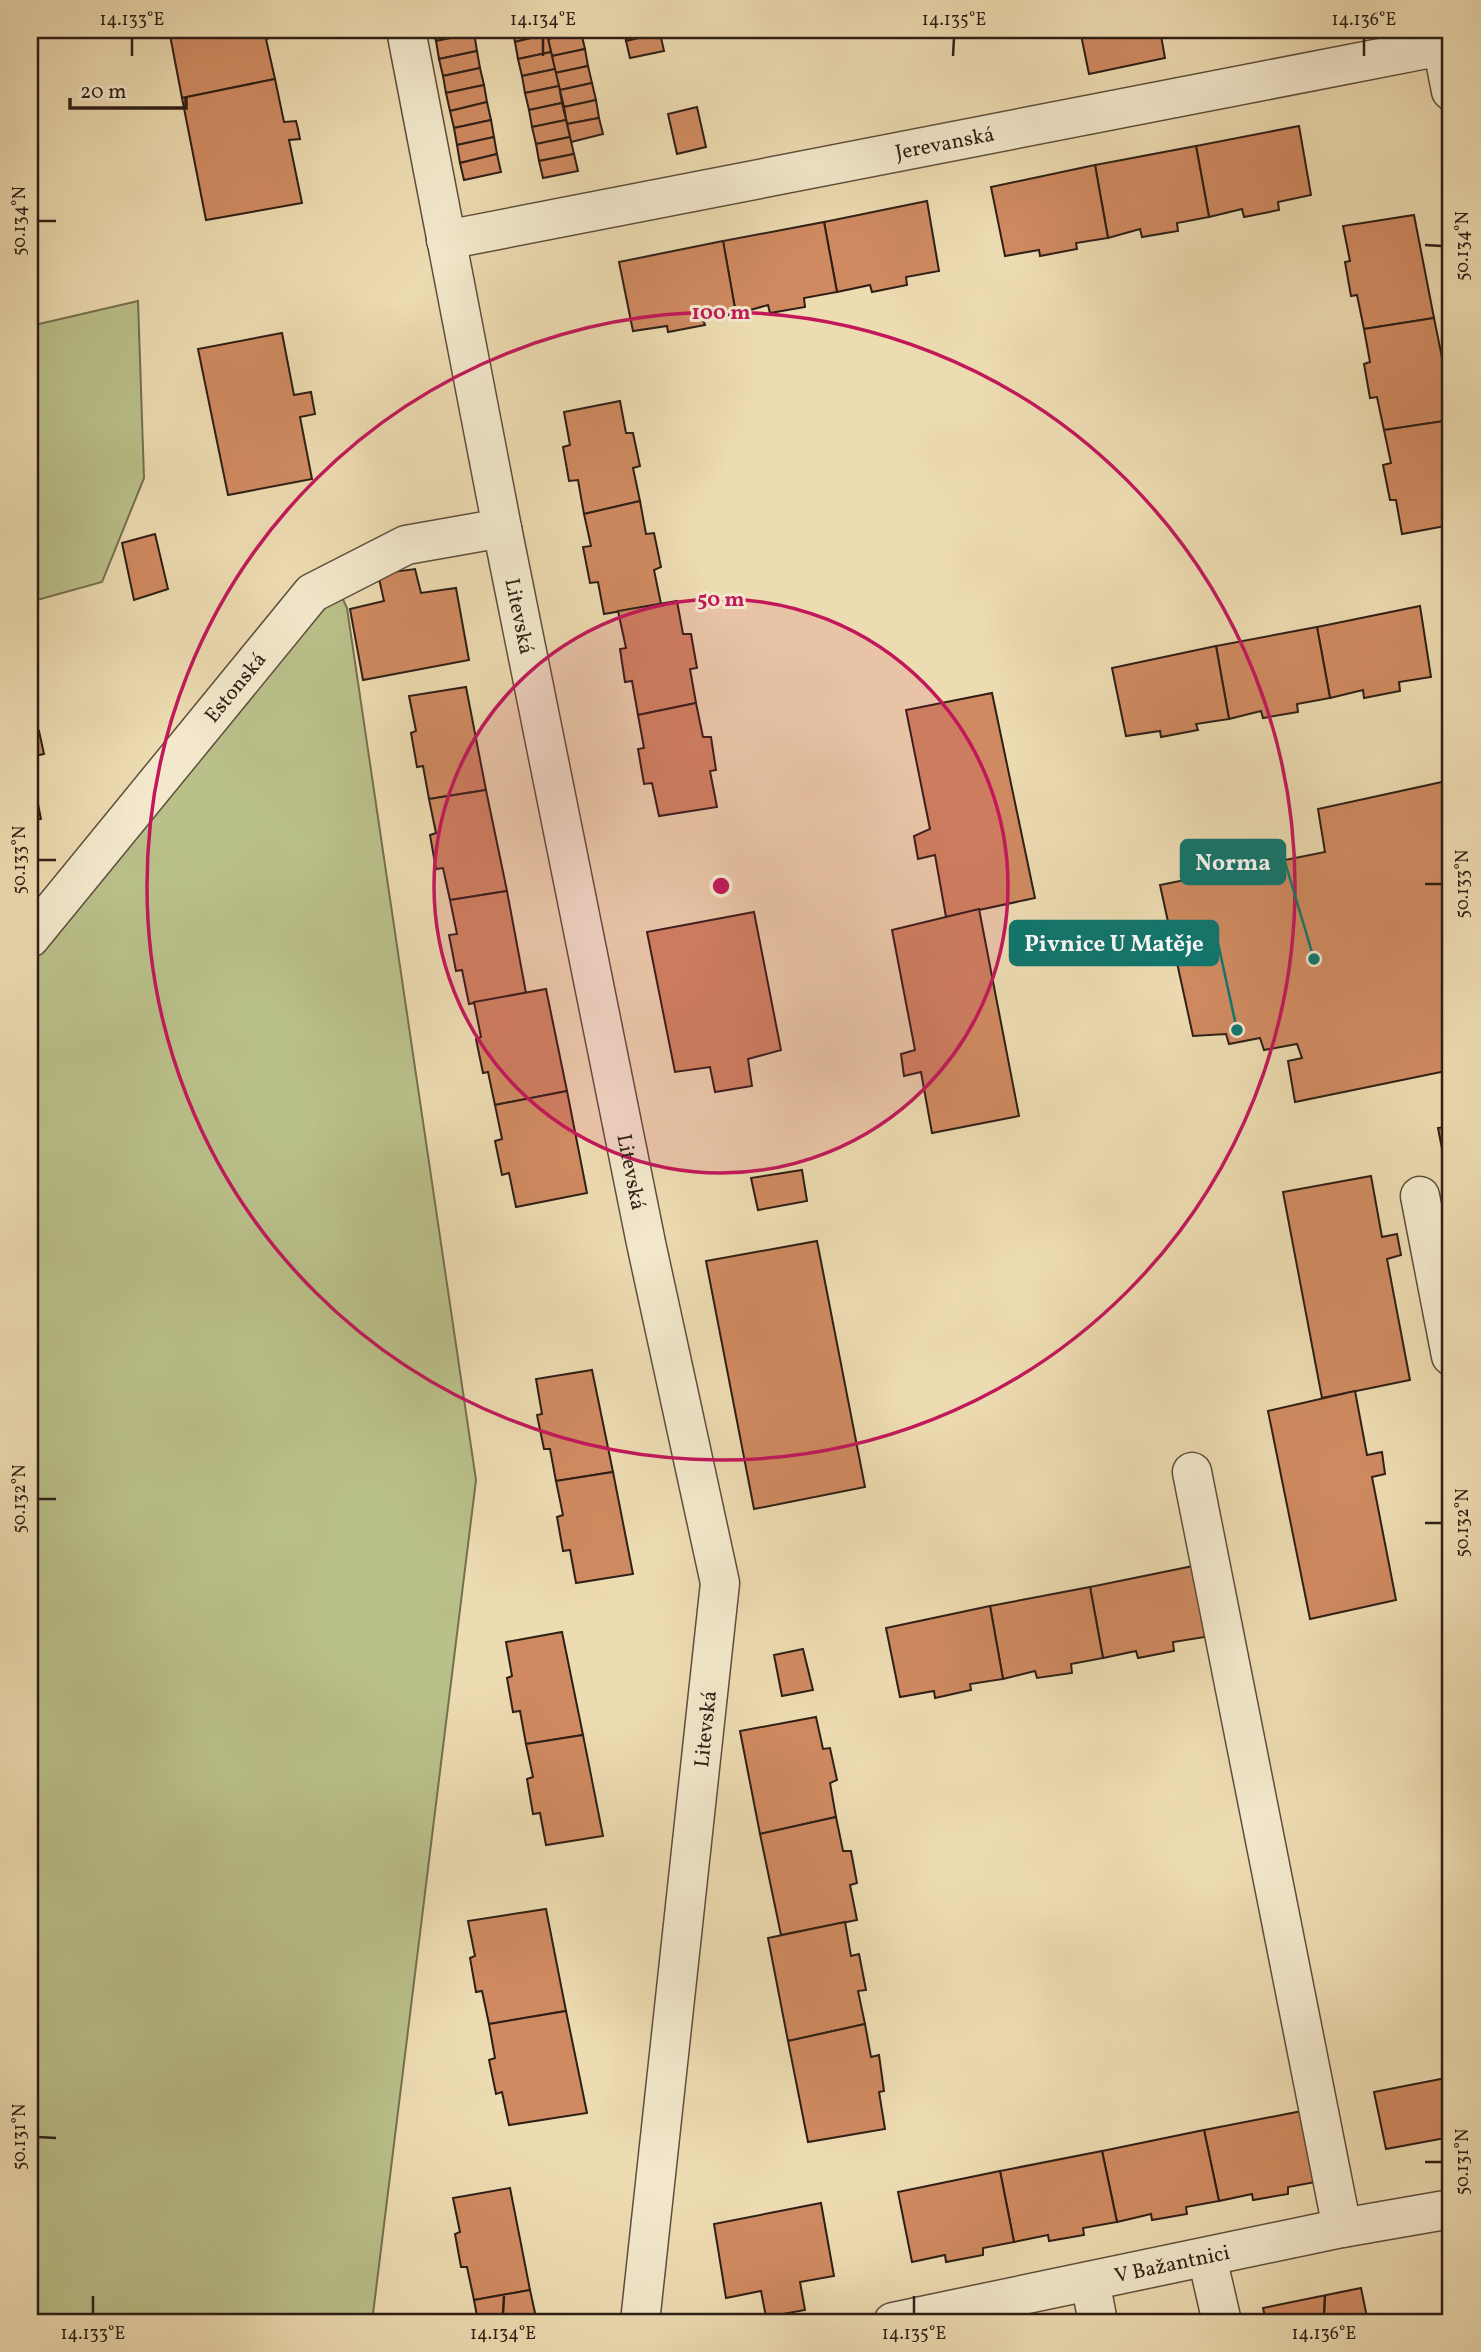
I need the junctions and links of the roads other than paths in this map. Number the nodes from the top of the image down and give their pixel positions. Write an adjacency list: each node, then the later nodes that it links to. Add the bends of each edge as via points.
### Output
1 (406, 30): 4 (street, Litevská)
2 (1441, 38): 3 (street); 4 (street, Jerevanská)
3 (1451, 91)
4 (446, 240): 5 (street, Litevská)
5 (502, 528): 6 (street, Estonská, via 406,545 312,593); 14 (street, Litevská, via 646,1243 720,1583)
6 (30, 938)
7 (1420, 1196): 8 (street)
8 (1451, 1356)
9 (1192, 1472): 11 (street)
10 (1451, 2209): 11 (street, V Bažantnici)
11 (1342, 2228): 12 (street, V Bažantnici)
12 (1207, 2257): 13 (street, V Bažantnici); 17 (street)
13 (1090, 2281): 15 (street, V Bažantnici); 16 (street)
14 (640, 2322)
15 (893, 2322)
16 (1098, 2322)
17 (1222, 2322)

